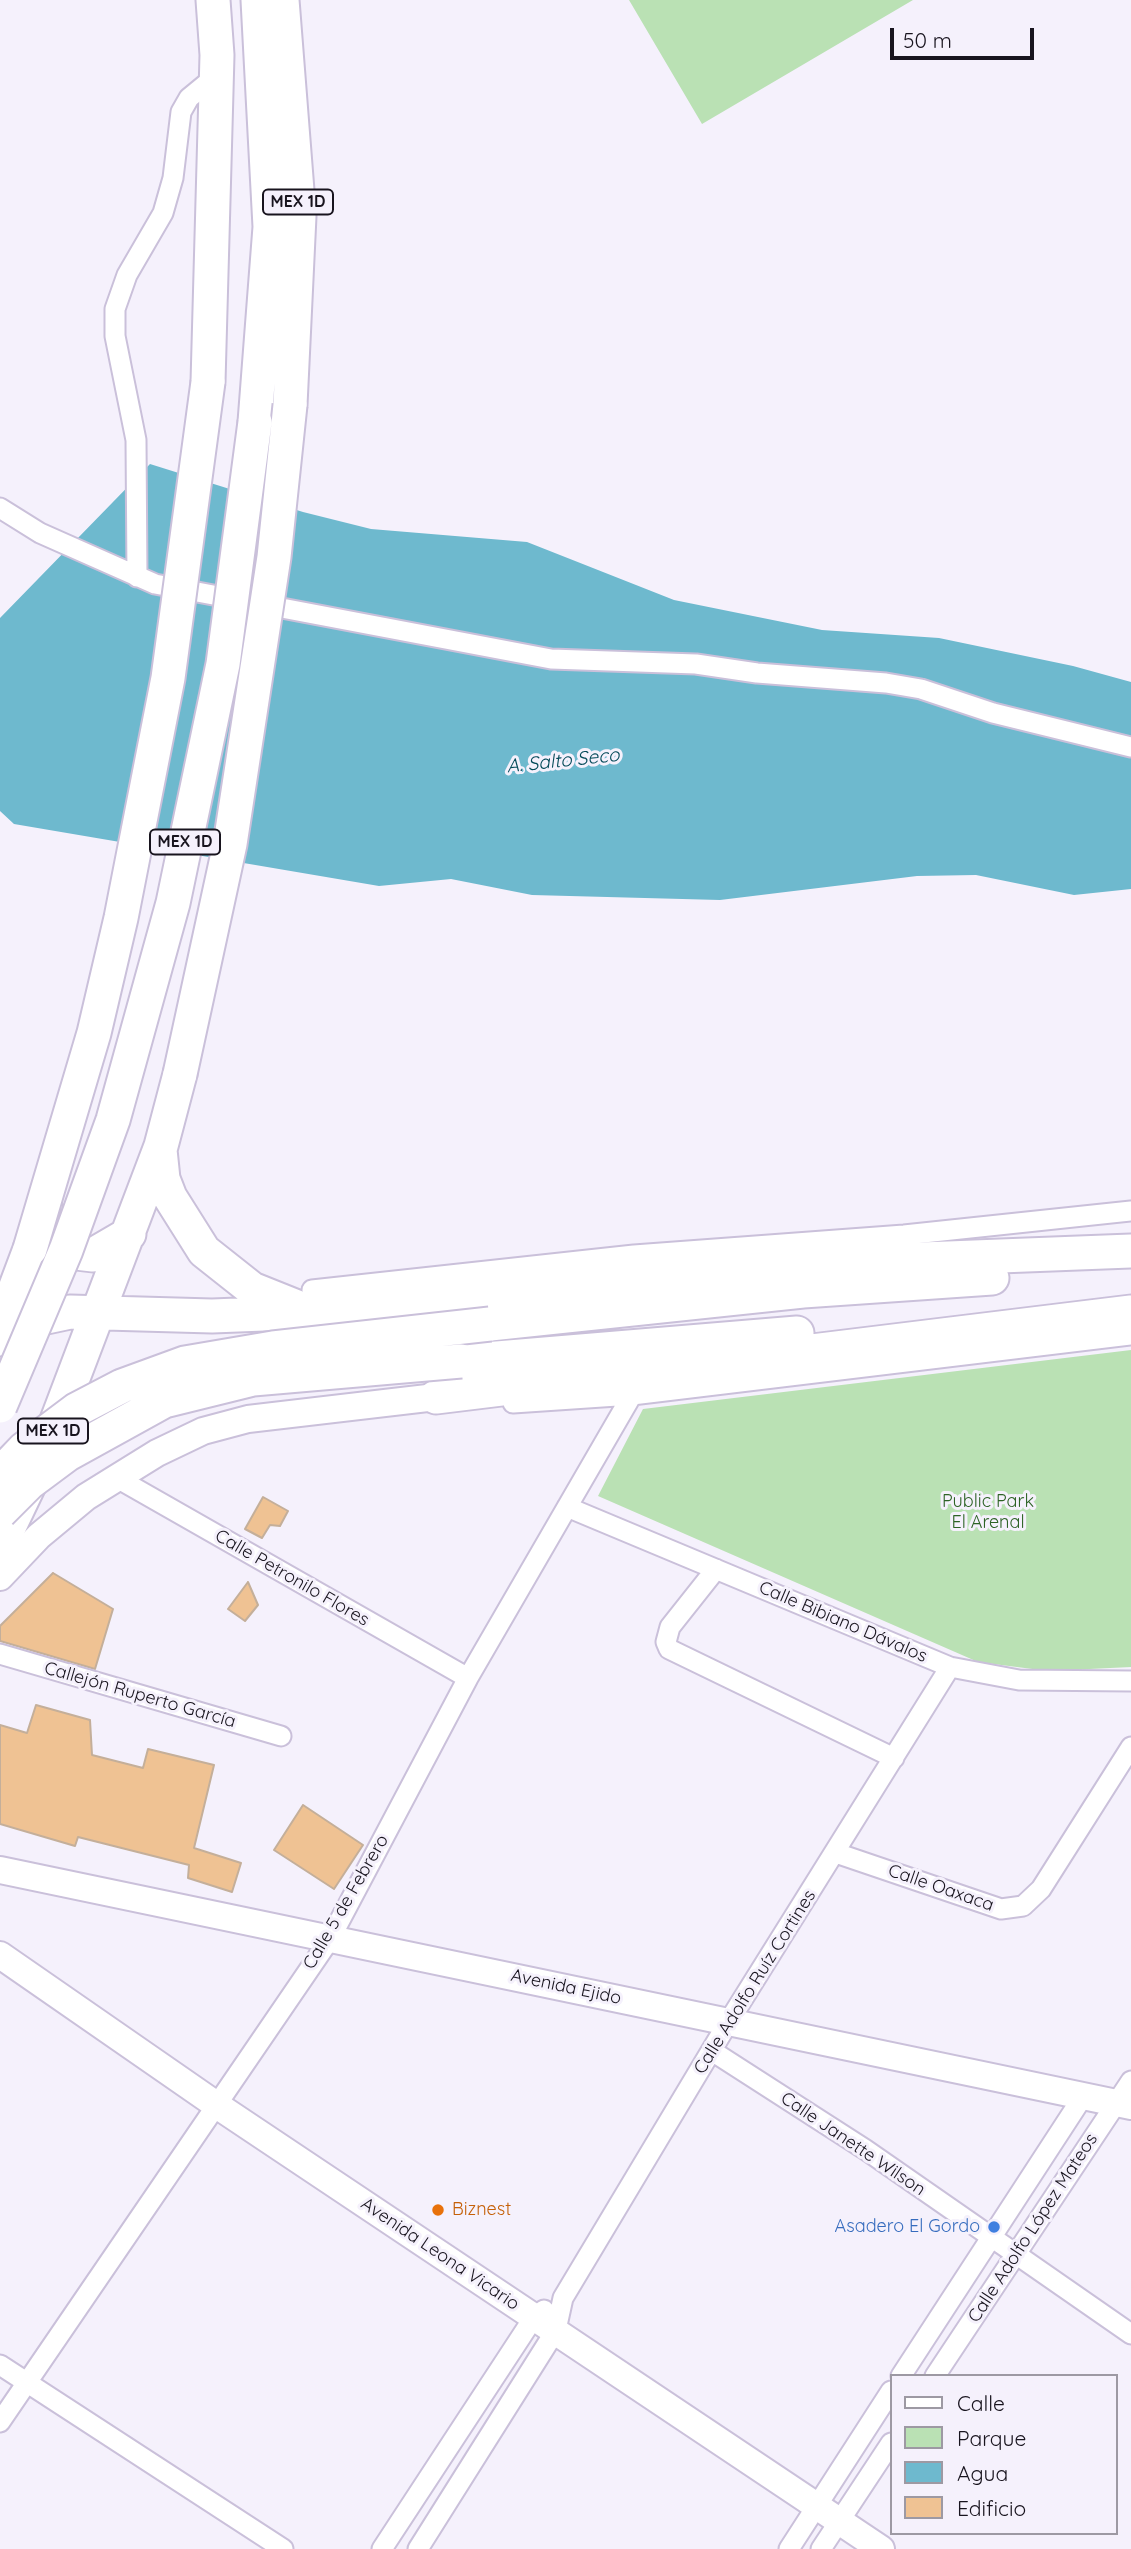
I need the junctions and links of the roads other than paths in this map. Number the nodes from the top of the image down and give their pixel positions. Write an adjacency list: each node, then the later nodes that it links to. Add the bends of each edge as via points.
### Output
1 (213, 0): 4 (highway)
2 (258, 0): 22 (highway, MEX 1D, bridge, via 270,227 256,422 223,664 173,904 113,1120 66,1250)
3 (282, 0): 8 (highway, MEX 1D, bridge, via 299,216 290,405 274,557 230,844)
4 (217, 75): 6 (street, via 189,98 181,112 173,178 163,213 127,275 115,309 115,335 136,440); 9 (highway, bridge, via 208,382 168,678 121,918)
5 (0, 508): 6 (street, via 40,533)
6 (137, 577): 7 (street, via 551,659 696,664 887,683)
7 (1131, 747)
8 (161, 1146): 11 (highway, MEX 1D); 14 (highway, via 161,1167 170,1198 204,1251 252,1289)
9 (44, 1206): 11 (highway, via 57,1240 76,1253 93,1255); 17 (highway, bridge)
10 (1131, 1211): 14 (street, via 904,1235 634,1255)
11 (129, 1234): 15 (highway, MEX 1D)
12 (1131, 1251): 14 (highway, via 870,1261)
13 (1131, 1267): 23 (highway, bridge, via 803,1291 273,1348 185,1363 122,1385 76,1410 24,1449)
14 (314, 1301): 15 (highway, via 212,1316)
15 (101, 1312): 19 (highway, via 45,1315 23,1322); 27 (highway, MEX 1D, via 45,1452)
16 (1131, 1312): 21 (highway); 26 (highway, bridge, via 707,1339 253,1379 164,1401 68,1454)
17 (0, 1329)
18 (1131, 1335): 20 (street)
19 (0, 1339)
20 (632, 1395): 21 (street, via 450,1407); 25 (street, Calle 5 de Febrero)
21 (436, 1397): 24 (street, via 248,1419 156,1453)
22 (0, 1406)
23 (0, 1474)
24 (117, 1478): 29 (street, via 62,1514); 32 (street, Calle Petronilo Flores)
25 (567, 1507): 28 (street, Calle Bibiano Dávalos); 32 (street, Calle 5 de Febrero)
26 (0, 1512)
27 (0, 1546)
28 (716, 1569): 31 (street, Calle Bibiano Dávalos); 36 (street, via 670,1627 669,1649)
29 (0, 1577)
30 (0, 1654): 34 (street, Callejón Ruperto García)
31 (950, 1667): 33 (street, Calle Bibiano Dávalos, via 1019,1680); 36 (street, Calle Adolfo Ruíz Cortines)
32 (468, 1678): 39 (street, Calle 5 de Febrero)
33 (1131, 1681)
34 (281, 1736)
35 (1131, 1747): 37 (street, Calle Oaxaca, via 1041,1889 1023,1906 1002,1909)
36 (894, 1758): 37 (street, Calle Adolfo Ruíz Cortines)
37 (836, 1853): 41 (street, Calle Adolfo Ruíz Cortines)
38 (0, 1870): 39 (street, Avenida Ejido)
39 (330, 1939): 41 (street, Avenida Ejido); 45 (street, Calle 5 de Febrero)
40 (0, 1955): 45 (street, Avenida Leona Vicario)
41 (729, 2021): 42 (street, Calle Adolfo Ruíz Cortines); 44 (street, Avenida Ejido)
42 (712, 2051): 47 (street, Calle Janette Wilson); 49 (street, Calle Adolfo Ruíz Cortines)
43 (1131, 2081): 46 (street, Calle Adolfo López Mateos)
44 (1084, 2095): 46 (street, Avenida Ejido); 47 (street, Calle Adolfo López Mateos)
45 (215, 2104): 49 (street, Avenida Leona Vicario); 54 (street, Calle 5 de Febrero)
46 (1123, 2104): 48 (street, Calle Adolfo López Mateos)
47 (991, 2237): 48 (street, Calle Janette Wilson); 52 (street, Calle Adolfo López Mateos)
48 (1015, 2255): 50 (street, Calle Janette Wilson); 53 (street, Calle Adolfo López Mateos)
49 (545, 2323): 58 (street, Avenida Leona Vicario); 61 (street, Calle Adolfo Ruíz Cortines); 62 (street, Calle Adolfo Ruíz Cortines)
50 (1131, 2334)
51 (0, 2365): 54 (street)
52 (902, 2374)
53 (936, 2374)
54 (25, 2382): 56 (street, Calle 5 de Febrero); 60 (street)
55 (890, 2393): 58 (street)
56 (0, 2422)
57 (890, 2445): 59 (street)
58 (816, 2506): 59 (street, Avenida Leona Vicario); 63 (street)
59 (840, 2521): 64 (street); 65 (street, Avenida Leona Vicario)
60 (283, 2549)
61 (382, 2549)
62 (418, 2549)
63 (789, 2549)
64 (821, 2549)
65 (881, 2549)

